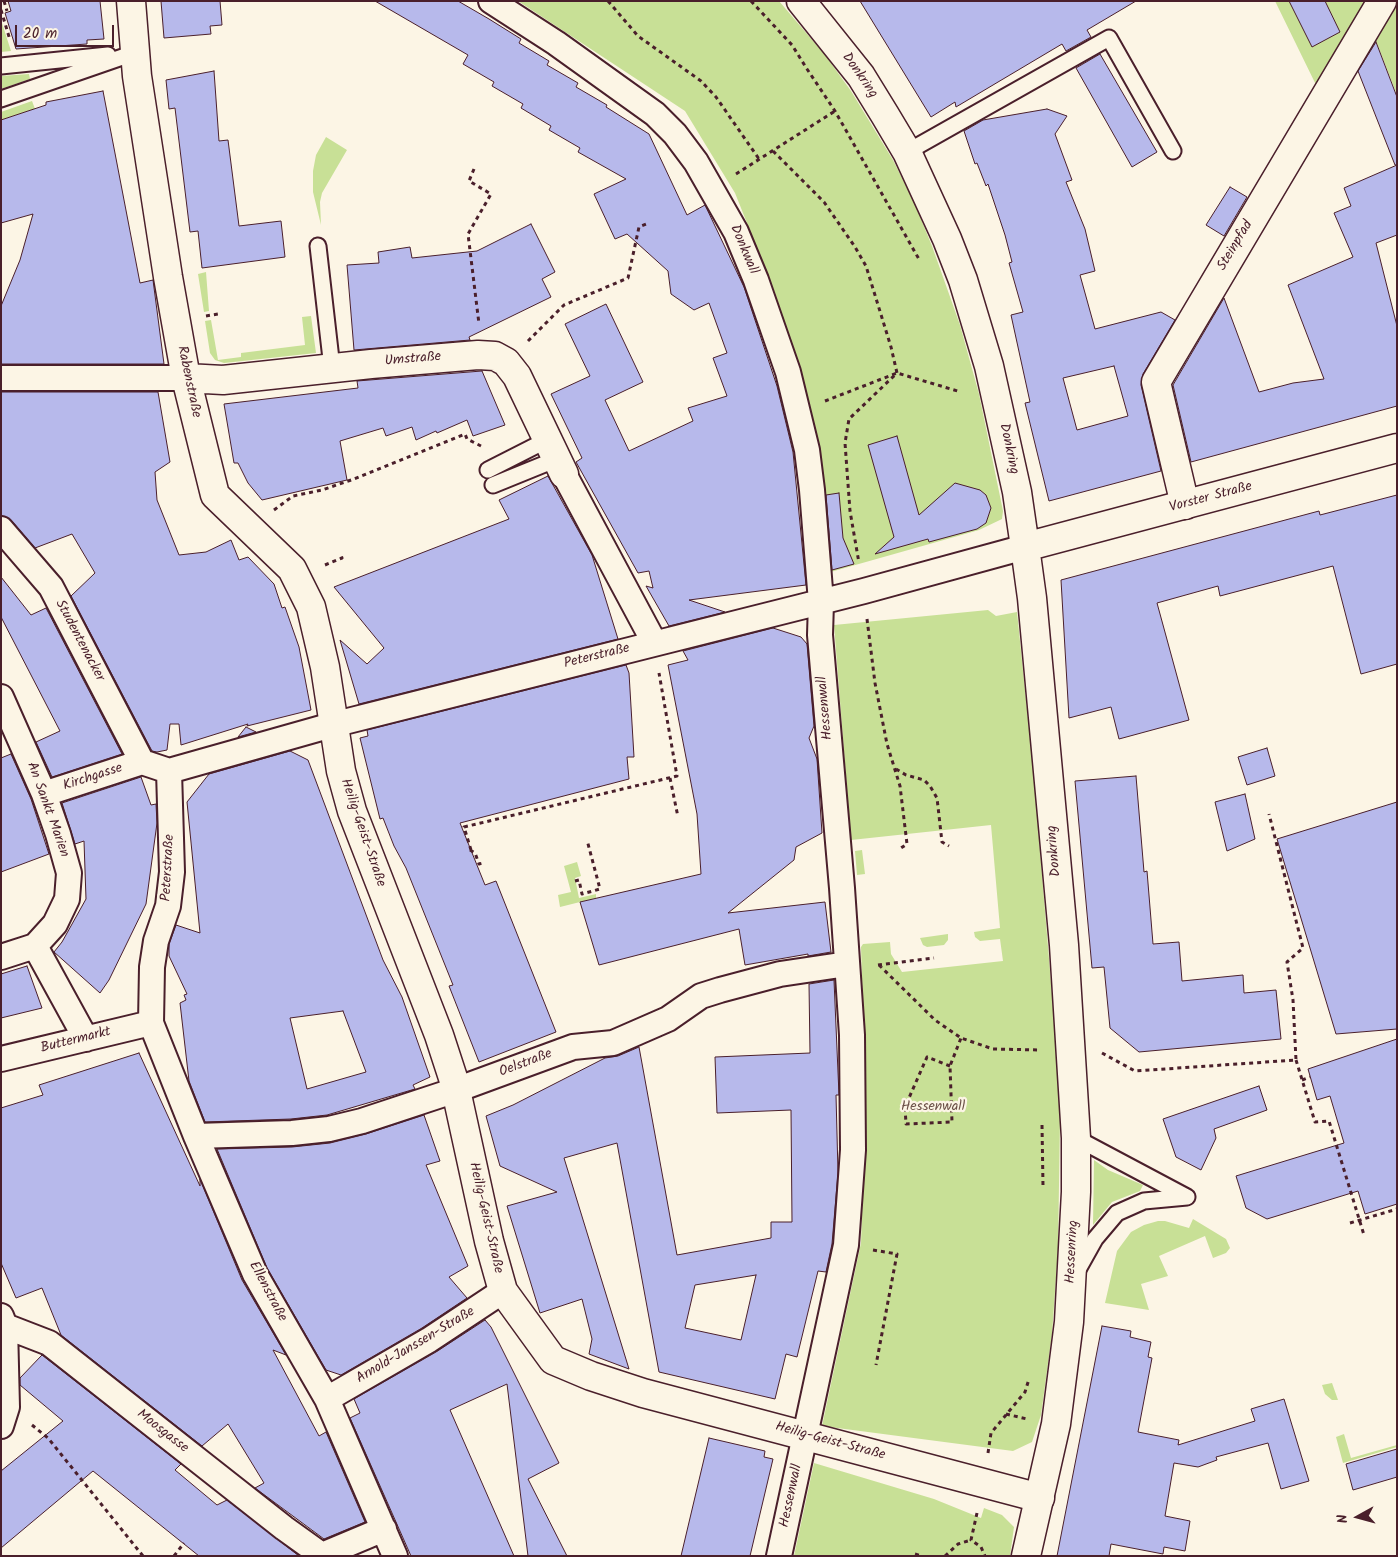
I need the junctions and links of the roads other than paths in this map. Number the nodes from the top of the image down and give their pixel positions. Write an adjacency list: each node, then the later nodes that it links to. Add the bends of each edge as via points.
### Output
1 (131, 1): 5 (street, Rabenstraße)
2 (491, 1): 21 (street, Donkwall, via 655,114 675,134 714,190 756,280 777,335 799,412 812,490)
3 (801, 1): 9 (street, Donkring, via 861,76)
4 (1382, 1): 18 (street, Steinpfad, via 1156,382)
5 (134, 53): 6 (lane); 7 (lane); 13 (street, Rabenstraße)
6 (9, 65)
7 (1, 99)
8 (1173, 151): 9 (lane, via 1109,38)
9 (907, 152): 20 (street, Donkring, via 947,239 975,319 1003,426)
10 (318, 246): 11 (lane)
11 (332, 368): 13 (street, Umstraße, via 223,380); 15 (street, Umstraße, via 495,356 506,362 517,376)
12 (1, 378): 13 (street, Umstraße)
13 (186, 378): 24 (street, Rabenstraße, via 215,495 292,570 311,607 325,667)
14 (1397, 448): 18 (street, Vorster Straße)
15 (556, 458): 16 (lane); 17 (lane); 22 (street)
16 (488, 470)
17 (493, 485)
18 (1186, 505): 20 (street, Vorster Straße)
19 (1, 529): 25 (street, Studentenacker, via 51,587)
20 (1025, 547): 21 (street, Peterstraße); 28 (street, Donkring)
21 (820, 602): 22 (street, Peterstraße); 31 (street, Hessenwall)
22 (654, 642): 24 (street, Peterstraße)
23 (1, 698): 27 (street, An Sankt Marien)
24 (332, 725): 26 (street, Peterstraße); 35 (street, Heilig-Geist-Straße, via 352,811 439,1035)
25 (142, 762): 26 (street); 27 (street, Kirchgasse)
26 (169, 771): 32 (street, Peterstraße, via 172,872 168,906 156,941 152,967)
27 (44, 794): 29 (street, An Sankt Marien, via 69,873 67,899 55,924)
28 (1064, 945): 37 (street, Hessenring)
29 (35, 946): 30 (street, An Sankt Marien); 33 (street)
30 (1, 957)
31 (847, 964): 35 (street, Oelstraße, via 780,974 701,996 668,1019 613,1043 573,1047); 43 (street, Hessenwall, via 853,1103 847,1240)
32 (151, 1023): 33 (street, Buttermarkt); 36 (street, Ellenstraße)
33 (86, 1039): 34 (street, Buttermarkt)
34 (1, 1059)
35 (456, 1090): 36 (street, Oelstraße, via 329,1129); 39 (street, Heilig-Geist-Straße, via 488,1241)
36 (196, 1136): 41 (street, Ellenstraße, via 255,1274)
37 (1076, 1138): 38 (street, Hessenring); 38 (lane, via 1187,1197 1144,1202 1117,1213 1095,1239)
38 (1072, 1281): 44 (street, Hessenring, via 1070,1322 1057,1415)
39 (504, 1291): 41 (street, Arnold-Janssen-Straße, via 429,1340); 43 (street, Heilig-Geist-Straße, via 553,1360 643,1393)
40 (3, 1321): 42 (street); 46 (street, Moosgasse, via 49,1343 284,1528)
41 (327, 1399): 45 (street, Ellenstraße)
42 (4, 1417)
43 (805, 1435): 44 (street, Heilig-Geist-Straße); 48 (street, Hessenwall)
44 (1040, 1498): 49 (street, Hessenring)
45 (384, 1529): 46 (street, Moosgasse); 47 (street, Ellenstraße)
46 (323, 1555)
47 (395, 1556)
48 (779, 1556)
49 (1026, 1556)

